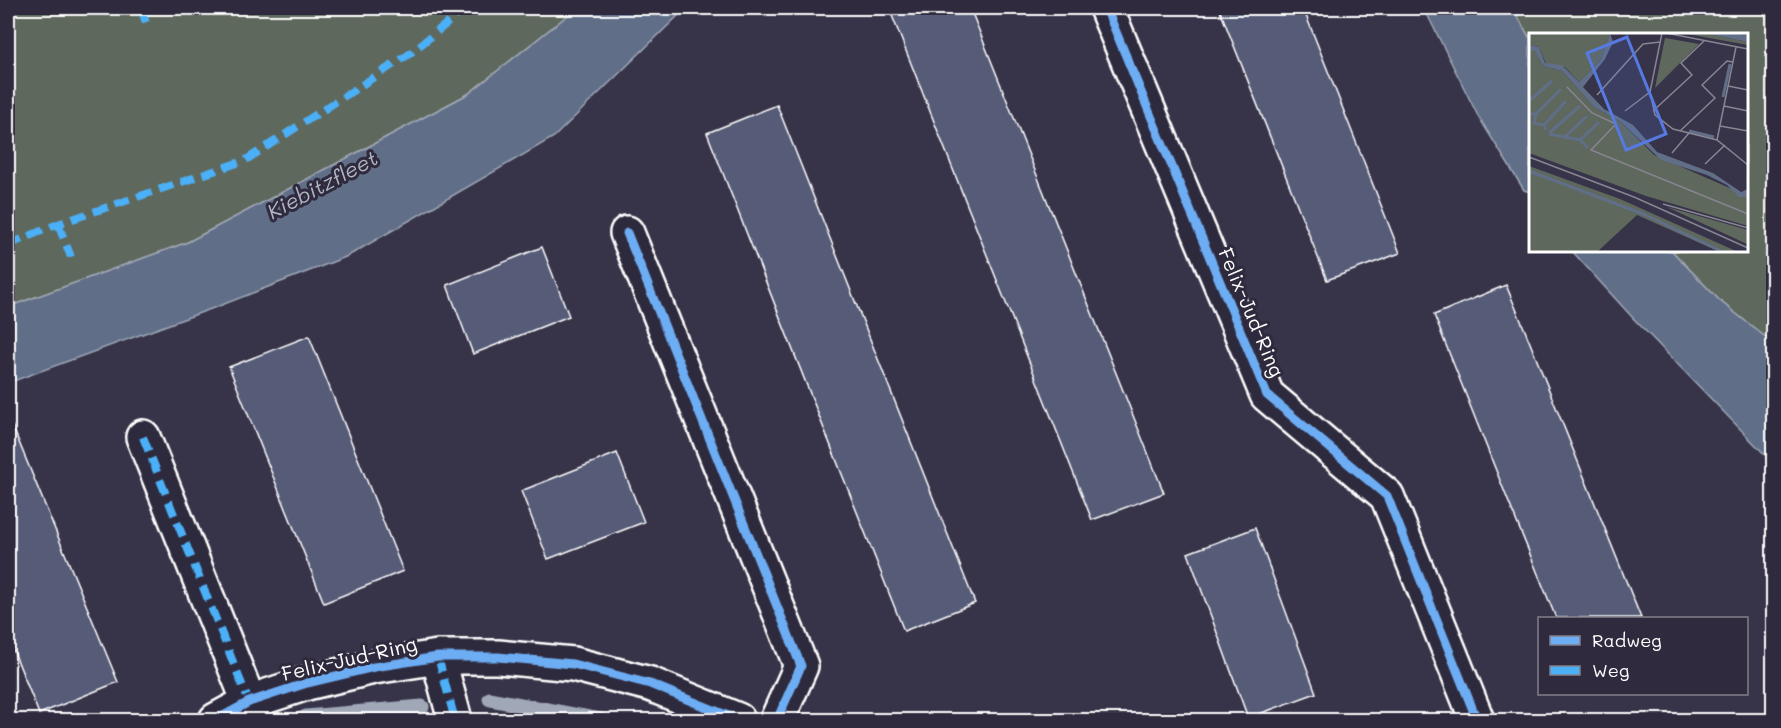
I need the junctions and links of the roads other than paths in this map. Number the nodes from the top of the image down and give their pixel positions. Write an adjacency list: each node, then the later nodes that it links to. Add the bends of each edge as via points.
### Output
1 (1106, 8): 10 (street, Felix-Jud-Ring, via 1267,395 1387,496)
2 (627, 233): 9 (street, via 801,666)
3 (143, 437): 5 (street)
4 (438, 657): 5 (street, Felix-Jud-Ring, via 351,672); 7 (street); 8 (street, Felix-Jud-Ring, via 498,657 573,664 650,684)
5 (249, 702): 6 (street, Felix-Jud-Ring)
6 (216, 720)
7 (456, 720)
8 (738, 720)
9 (777, 720)
10 (1477, 720)

